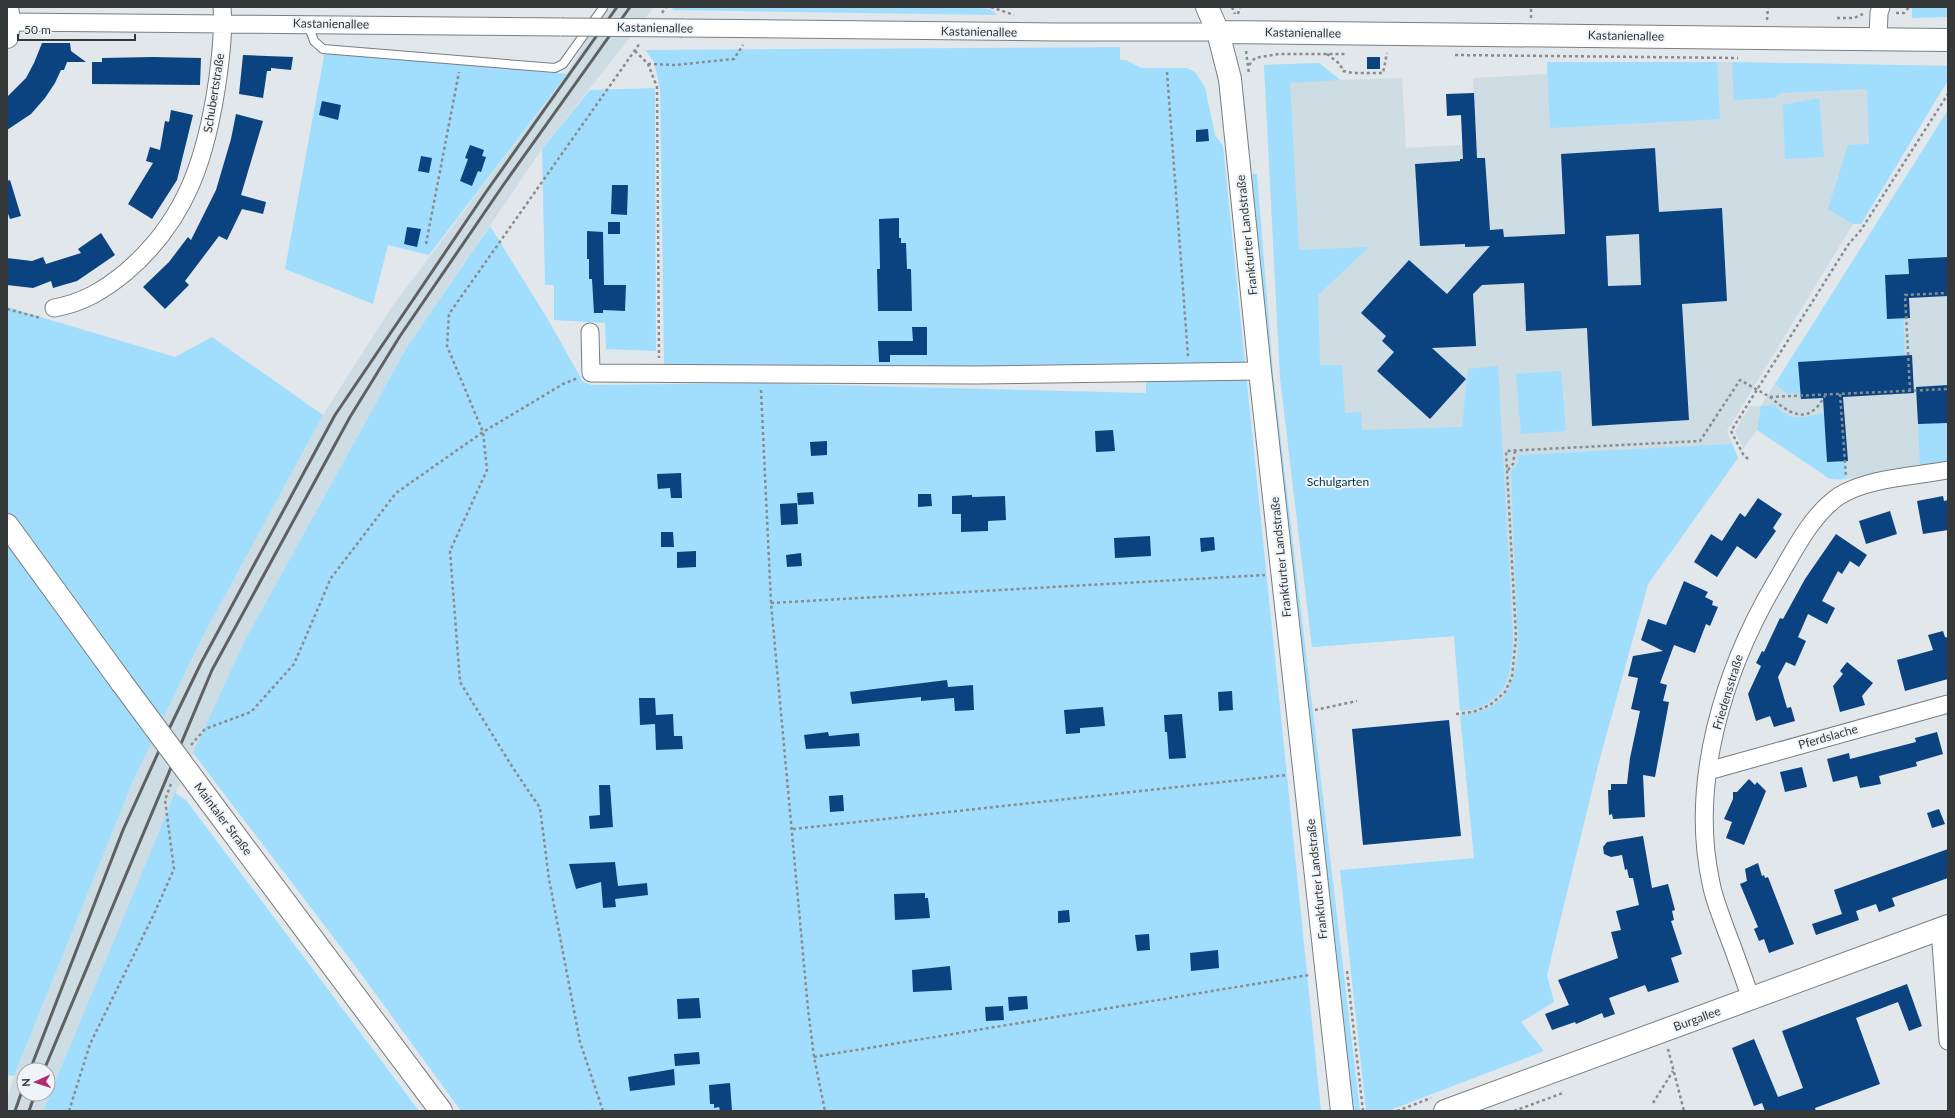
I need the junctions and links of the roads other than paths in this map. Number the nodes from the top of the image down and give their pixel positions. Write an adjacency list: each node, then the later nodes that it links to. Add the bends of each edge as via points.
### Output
1 (1207, 7): 7 (main road, Frankfurter Landstraße)
2 (1881, 7): 8 (street)
3 (603, 8): 6 (lane, via 559,67 323,49 314,41)
4 (222, 15): 5 (street, Kastanienallee); 6 (street, Kastanienallee); 10 (street, Schubertstraße, via 212,120 196,172 175,217 140,260 111,284 90,297)
5 (8, 22)
6 (308, 24): 7 (street, Kastanienallee, bridge, via 751,30)
7 (1218, 32): 8 (main road, Kastanienallee); 12 (main road, Frankfurter Landstraße, via 1230,79)
8 (1878, 39): 9 (main road, Kastanienallee)
9 (1948, 40)
10 (49, 313)
11 (590, 332): 12 (street, via 591,373 761,375)
12 (1260, 371): 21 (main road, Frankfurter Landstraße)
13 (1948, 470): 16 (street, Friedensstraße, via 1866,485 1840,496 1821,510 1782,570 1744,641 1724,697)
14 (7, 525): 20 (main road, Maintaler Straße, bridge)
15 (1948, 704): 16 (street, Pferdslache)
16 (1708, 771): 18 (street, Friedensstraße, via 1704,824 1709,877)
17 (1944, 927): 18 (main road, Burgallee); 19 (street)
18 (1751, 999): 22 (main road, Burgallee)
19 (1948, 1041)
20 (441, 1111)
21 (1342, 1111)
22 (1445, 1111)

